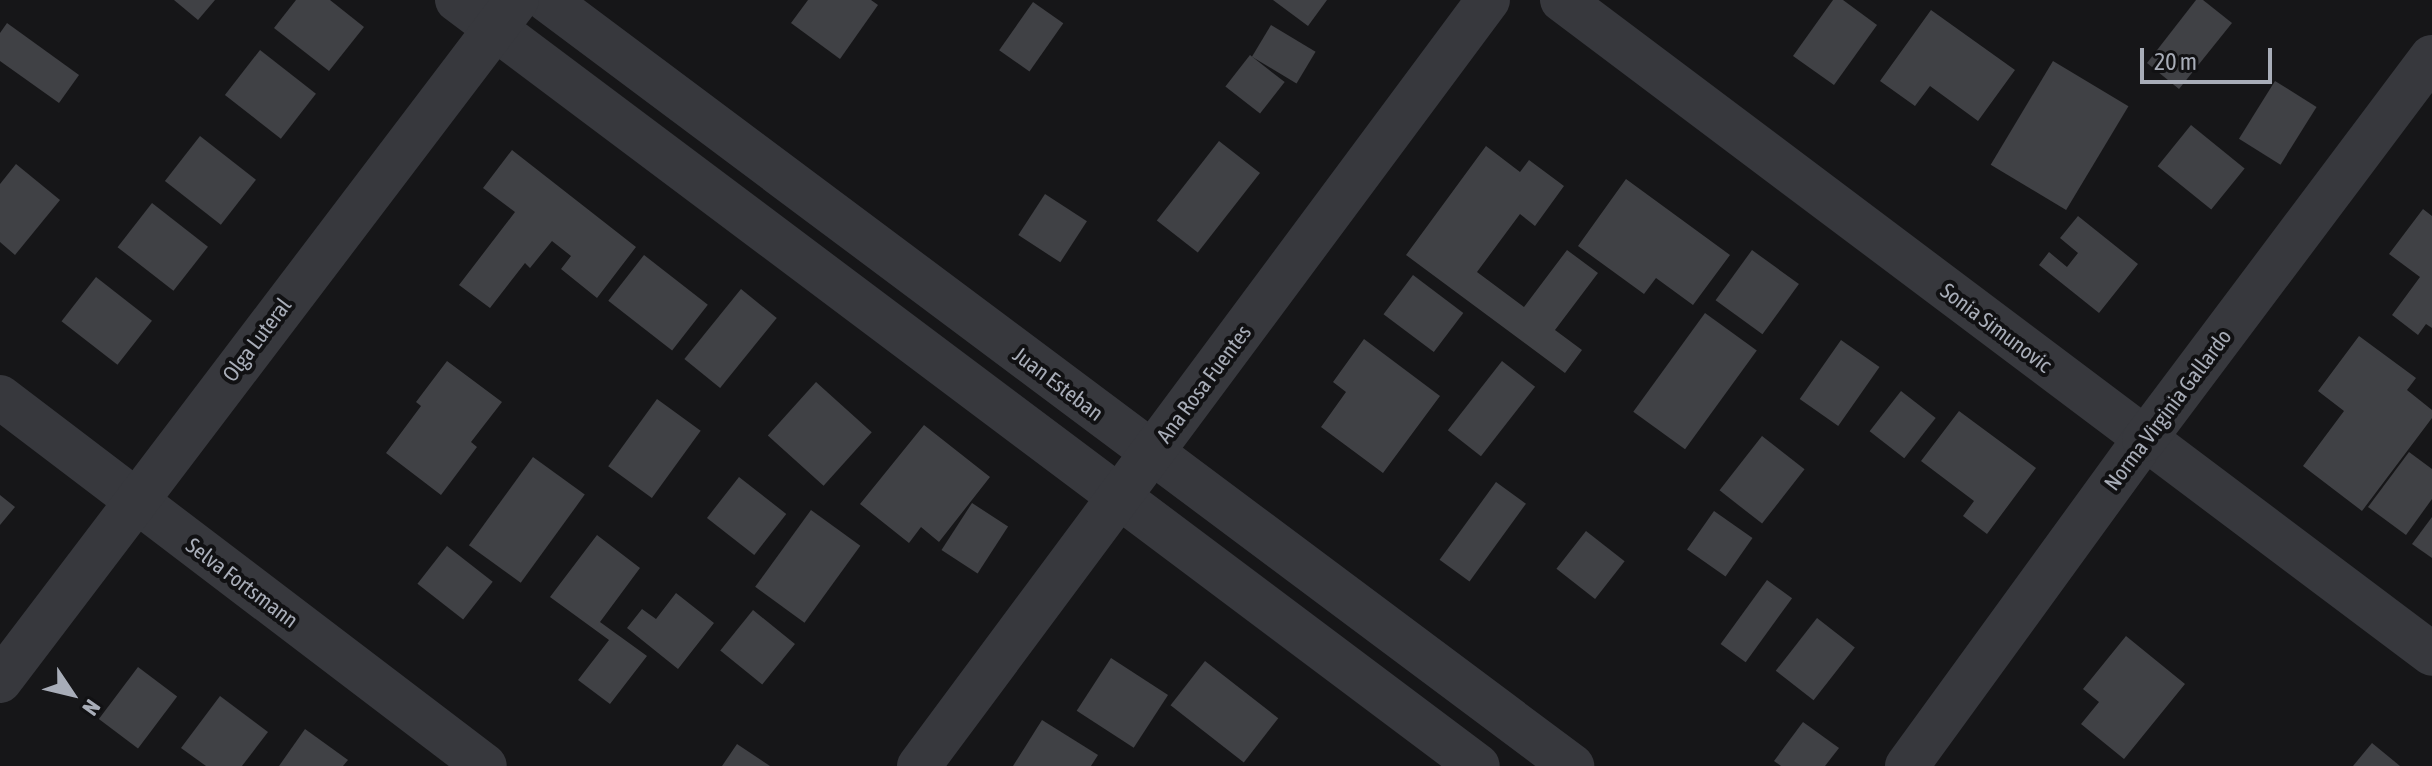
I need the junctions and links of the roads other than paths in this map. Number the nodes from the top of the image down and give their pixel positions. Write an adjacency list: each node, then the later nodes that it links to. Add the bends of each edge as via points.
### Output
1 (457, 0): 5 (street)
2 (547, 0): 9 (street, Juan Esteban)
3 (1488, 0): 9 (street, Ana Rosa Fuentes)
4 (1562, 0): 8 (street, Sonia Simunovic)
5 (506, 14): 10 (street); 11 (street, Olga Luteral)
6 (2432, 57): 8 (street, Norma Virginia Gallardo)
7 (0, 397): 11 (street, Selva Fortsmann)
8 (2144, 440): 12 (street, Sonia Simunovic); 18 (street, Norma Virginia Gallardo)
9 (1152, 454): 10 (street, Ana Rosa Fuentes); 17 (street, Juan Esteban)
10 (1119, 497): 15 (street, Ana Rosa Fuentes); 16 (street)
11 (134, 502): 13 (street, Olga Luteral); 14 (street, Selva Fortsmann)
12 (2432, 654)
13 (0, 681)
14 (485, 766)
15 (919, 766)
16 (1478, 766)
17 (1572, 766)
18 (1907, 766)

